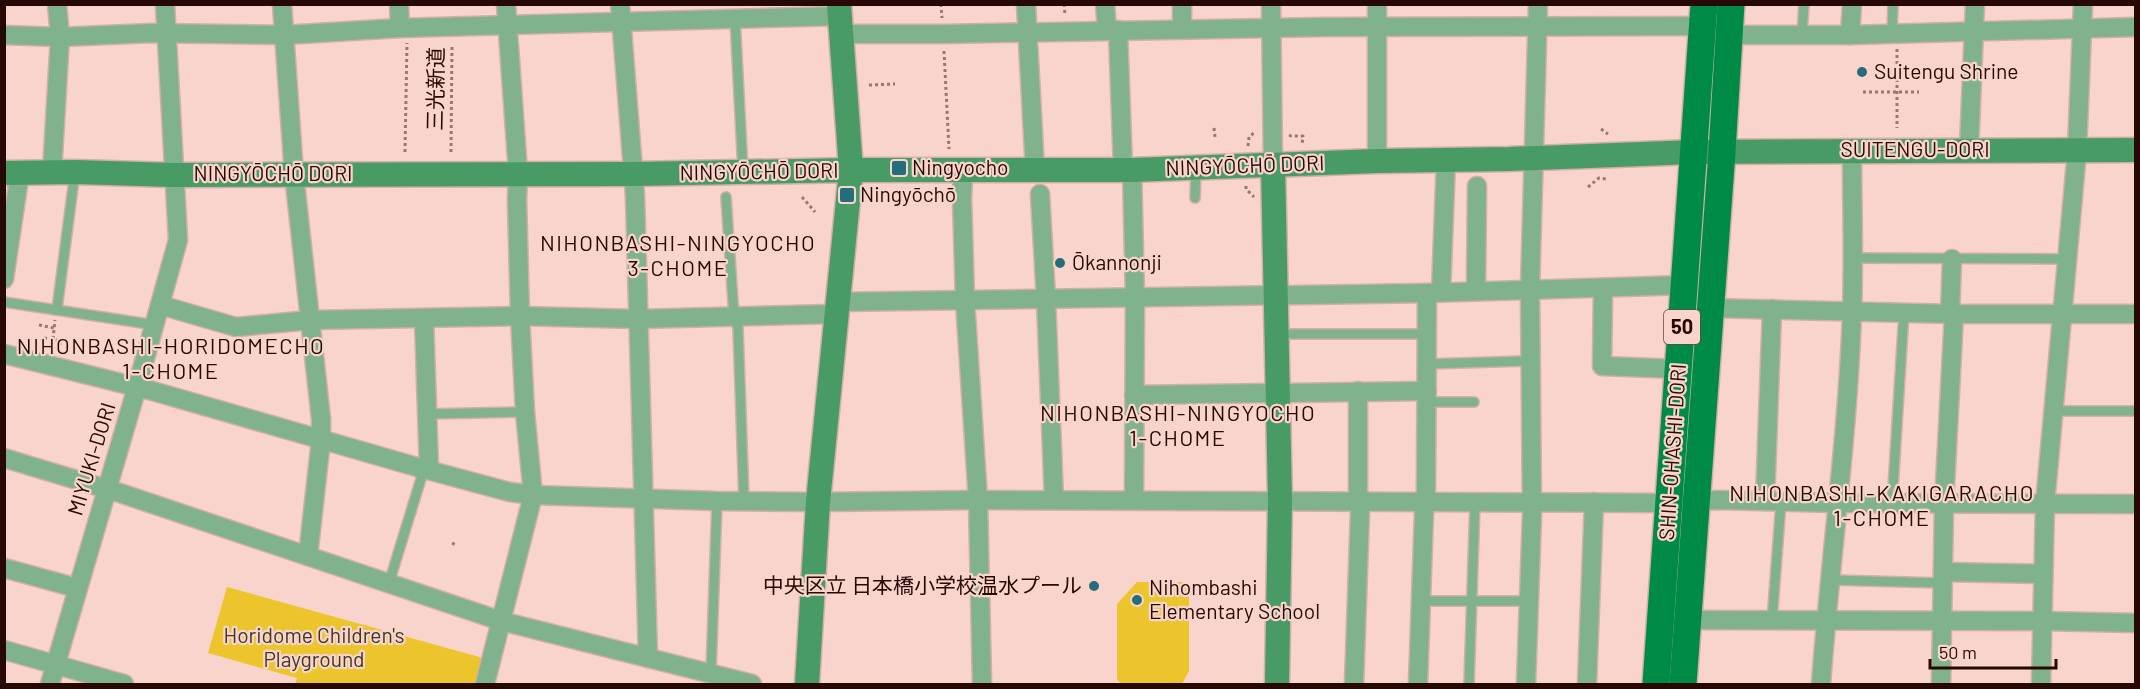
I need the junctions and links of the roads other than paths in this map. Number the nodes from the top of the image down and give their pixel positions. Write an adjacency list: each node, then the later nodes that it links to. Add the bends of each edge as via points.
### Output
1 (57, 4): 40 (street)
2 (165, 4): 33 (street, MIYUKI-DORI)
3 (282, 4): 36 (street)
4 (399, 4): 27 (street)
5 (506, 4): 22 (street)
6 (1026, 4): 31 (street)
7 (1105, 4): 30 (street)
8 (1182, 4): 28 (street)
9 (1271, 4): 24 (street)
10 (1377, 4): 25 (street)
11 (1538, 4): 23 (street)
12 (1731, 4): 37 (main road, 50)
13 (1804, 4): 38 (lane)
14 (1852, 4): 39 (street)
15 (1893, 4): 34 (lane)
16 (1975, 4): 32 (street)
17 (2084, 4): 29 (street)
18 (621, 14): 19 (street); 22 (street); 62 (street)
19 (730, 14): 21 (street); 58 (lane)
20 (1703, 15): 23 (street); 45 (main road, SHIN-OHASHI-DORI / 50)
21 (840, 18): 31 (street, via 943,34); 52 (street)
22 (508, 26): 27 (street); 59 (street)
23 (1538, 26): 25 (street); 47 (street)
24 (1271, 27): 25 (street); 28 (street); 50 (street)
25 (1378, 27): 49 (street)
26 (2136, 27): 29 (street)
27 (404, 28): 36 (street)
28 (1182, 29): 30 (street)
29 (2082, 29): 32 (street); 44 (street)
30 (1112, 30): 31 (street); 53 (street)
31 (1028, 32): 55 (street)
32 (1974, 32): 34 (street); 41 (street)
33 (168, 34): 36 (street); 40 (street); 60 (street, MIYUKI-DORI)
34 (1892, 34): 39 (street)
35 (4, 35): 40 (street)
36 (284, 35): 61 (street)
37 (1729, 35): 38 (street); 46 (main road, 50)
38 (1802, 35): 39 (street)
39 (1850, 35)
40 (60, 37): 57 (street)
41 (1969, 149): 43 (street, SUITENGU-DORI); 44 (street, SUITENGU-DORI)
42 (2136, 150): 44 (street, SUITENGU-DORI)
43 (1852, 151): 46 (street, SUITENGU-DORI); 67 (street)
44 (2077, 151): 69 (street)
45 (1694, 152): 46 (street, SUITENGU-DORI); 47 (street, NINGYŌCHŌ DORI); 71 (main road, SHIN-OHASHI-DORI / 50)
46 (1722, 152): 83 (main road, SHIN-OHASHI-DORI / 50)
47 (1532, 158): 48 (street, NINGYŌCHŌ DORI); 73 (street)
48 (1446, 159): 49 (street, NINGYŌCHŌ DORI); 75 (street)
49 (1377, 161): 50 (street, NINGYŌCHŌ DORI)
50 (1273, 165): 51 (street, NINGYŌCHŌ DORI); 76 (street)
51 (1197, 168): 53 (street, NINGYŌCHŌ DORI); 66 (lane)
52 (851, 170): 54 (street, NINGYŌCHŌ DORI); 58 (street, NINGYŌCHŌ DORI); 82 (street)
53 (1127, 170): 55 (street, NINGYŌCHŌ DORI); 77 (street)
54 (957, 171): 55 (street, NINGYŌCHŌ DORI); 79 (street, via 962,198)
55 (1035, 171)
56 (12, 172): 57 (street, NINGYŌCHŌ DORI); 70 (street)
57 (64, 172): 60 (street, NINGYŌCHŌ DORI); 84 (lane)
58 (743, 172): 62 (street, NINGYŌCHŌ DORI)
59 (518, 173): 61 (street, NINGYŌCHŌ DORI); 62 (street, NINGYŌCHŌ DORI); 91 (street)
60 (173, 174): 61 (street, NINGYŌCHŌ DORI); 81 (street, MIYUKI-DORI, via 178,240)
61 (294, 174): 95 (street)
62 (633, 174): 94 (street)
63 (1477, 186): 74 (street)
64 (1040, 195): 78 (street)
65 (726, 197): 92 (lane)
66 (1195, 198)
67 (1852, 258): 68 (lane); 86 (street)
68 (1952, 259): 69 (lane); 88 (street)
69 (2068, 259): 89 (street)
70 (4, 279)
71 (1686, 285): 72 (street); 102 (main road, SHIN-OHASHI-DORI / 50)
72 (1603, 288): 73 (street); 102 (street, via 1602,366)
73 (1530, 290): 74 (street); 100 (street)
74 (1476, 291): 75 (street)
75 (1434, 292): 76 (street); 98 (street)
76 (1276, 295): 77 (street); 105 (street)
77 (1135, 298): 78 (street); 106 (street)
78 (1046, 299): 79 (street); 120 (street)
79 (965, 300): 82 (street); 119 (street)
80 (4, 302): 84 (lane)
81 (160, 305): 95 (street, via 236,327); 96 (street, MIYUKI-DORI)
82 (836, 308): 92 (street); 128 (street)
83 (1711, 308): 85 (street); 126 (main road, SHIN-OHASHI-DORI / 50)
84 (57, 309): 96 (lane)
85 (1773, 309): 86 (street); 127 (street)
86 (1852, 311): 87 (street); 133 (street)
87 (1904, 312): 88 (street); 134 (lane)
88 (1952, 314): 89 (street); 135 (street)
89 (2063, 314): 90 (street); 109 (street)
90 (2136, 314)
91 (520, 316): 93 (street); 94 (street); 111 (street)
92 (734, 317): 94 (street); 124 (lane, via 738,328)
93 (424, 318): 95 (street); 112 (street)
94 (638, 319): 118 (street)
95 (311, 320): 113 (street)
96 (154, 325): 103 (street, MIYUKI-DORI)
97 (1291, 334): 98 (lane)
98 (1427, 334): 101 (street)
99 (4, 354): 103 (street)
100 (1530, 361): 101 (lane); 131 (street)
101 (1428, 364): 107 (street)
102 (1678, 369): 126 (main road, SHIN-OHASHI-DORI / 50)
103 (137, 387): 113 (street); 116 (street, MIYUKI-DORI)
104 (1358, 391): 105 (street); 107 (street); 125 (street)
105 (1278, 393): 106 (street); 122 (street)
106 (1134, 394): 121 (street)
107 (1427, 397): 108 (lane); 129 (street)
108 (1474, 402)
109 (2054, 411): 110 (lane); 136 (street)
110 (2136, 411)
111 (525, 412): 112 (lane); 117 (street)
112 (427, 414): 115 (street)
113 (321, 440): 115 (street); 138 (street)
114 (4, 458): 116 (street)
115 (427, 470): 117 (street); 143 (lane)
116 (106, 490): 138 (street); 144 (street, MIYUKI-DORI)
117 (533, 495): 118 (street); 149 (street)
118 (644, 498): 123 (street); 156 (street)
119 (978, 500): 120 (street); 128 (street); 164 (street)
120 (1054, 500): 121 (street)
121 (1134, 500): 122 (street)
122 (1280, 500): 125 (street); 165 (street)
123 (717, 501): 124 (street); 158 (lane)
124 (744, 501): 128 (street)
125 (1359, 501): 129 (street); 166 (street)
126 (1683, 501): 127 (street); 132 (street); 148 (main road, SHIN-OHASHI-DORI / 50); 171 (main road, SHIN-OHASHI-DORI / 50)
127 (1773, 501): 133 (street); 150 (lane)
128 (818, 502): 163 (street)
129 (1425, 502): 130 (street); 145 (street)
130 (1475, 502): 131 (street); 146 (lane)
131 (1532, 502): 132 (street); 147 (street)
132 (1594, 502): 170 (street)
133 (1838, 503): 134 (street); 142 (street)
134 (1892, 504): 135 (street)
135 (1944, 504): 136 (street); 141 (street)
136 (2045, 504): 137 (street); 140 (street)
137 (2136, 504)
138 (308, 556): 143 (street)
139 (4, 568): 144 (street)
140 (2043, 574): 141 (street); 152 (street)
141 (1942, 578): 142 (lane); 153 (street)
142 (1830, 580): 151 (street)
143 (389, 583): 149 (street)
144 (77, 588): 157 (street, MIYUKI-DORI)
145 (1420, 601): 146 (lane); 167 (street)
146 (1472, 601): 147 (lane); 168 (lane)
147 (1527, 601): 169 (street)
148 (1687, 620): 150 (street); 172 (main road, SHIN-OHASHI-DORI / 50)
149 (501, 621): 156 (street); 161 (street)
150 (1772, 621): 151 (street)
151 (1825, 621): 153 (street); 173 (street)
152 (2043, 621): 153 (street); 154 (street); 175 (street)
153 (1942, 622): 174 (street)
154 (2136, 623)
155 (4, 650): 157 (street)
156 (648, 658): 158 (street)
157 (55, 665): 159 (street, MIYUKI-DORI); 160 (street)
158 (711, 673): 162 (street)
159 (50, 684)
160 (124, 684)
161 (484, 684)
162 (752, 684)
163 (807, 684)
164 (982, 684)
165 (1277, 684)
166 (1354, 684)
167 (1418, 684)
168 (1469, 684)
169 (1526, 684)
170 (1587, 684)
171 (1656, 684)
172 (1683, 684)
173 (1821, 684)
174 (1941, 684)
175 (2041, 684)

